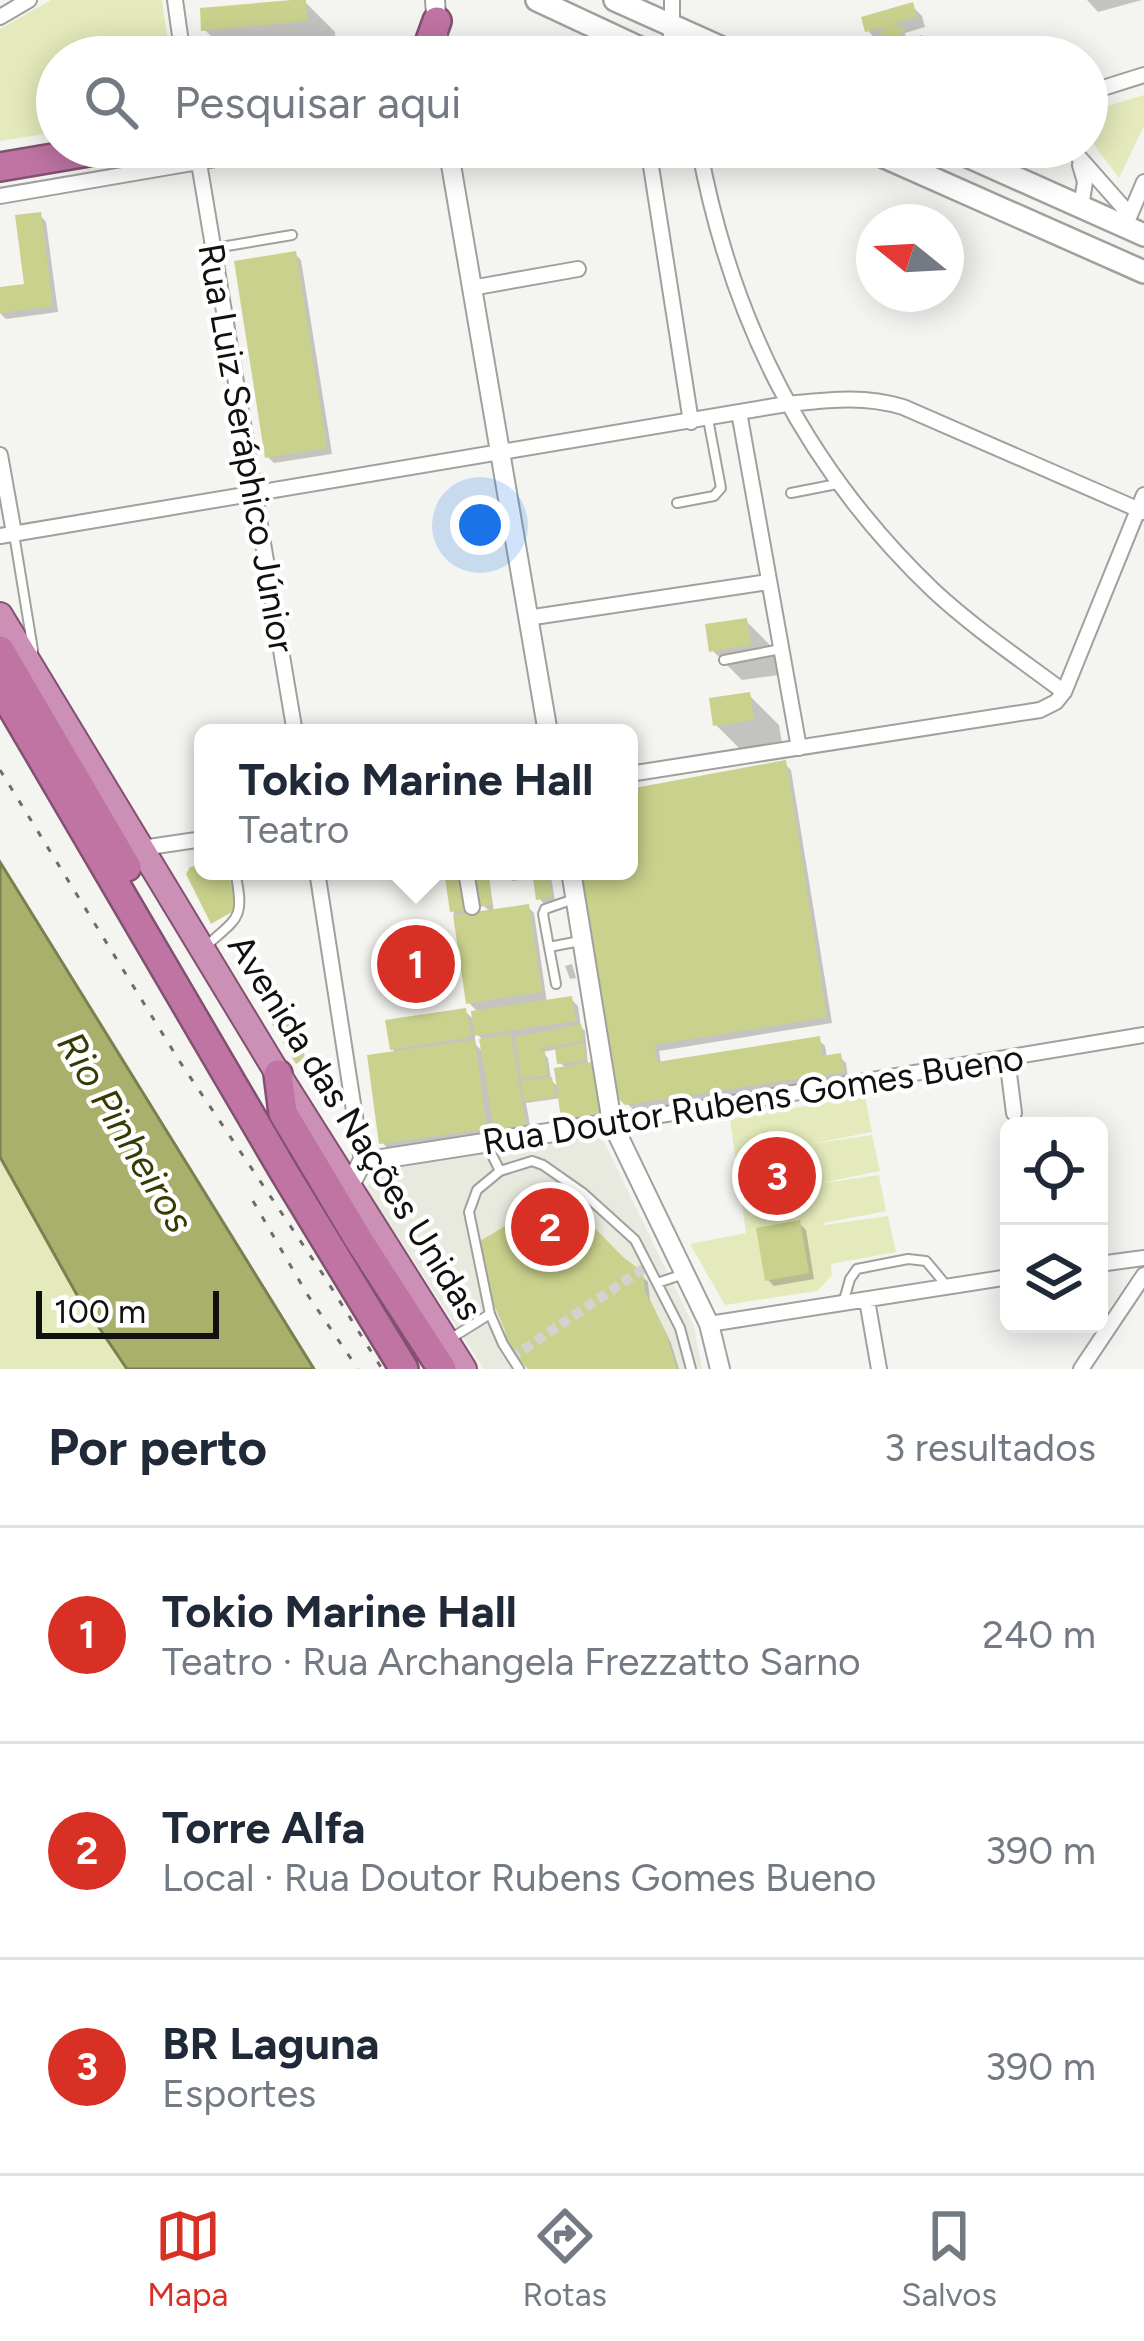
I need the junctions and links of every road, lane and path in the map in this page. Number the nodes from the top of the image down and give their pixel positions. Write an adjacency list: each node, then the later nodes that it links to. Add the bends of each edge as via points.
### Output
1 (175, 0): 8 (street)
2 (537, 0): 9 (main road)
3 (614, 0): 7 (main road)
4 (672, 0): 7 (street)
5 (24, 1): 6 (street)
6 (0, 17)
7 (672, 26): 10 (street); 11 (main road)
8 (180, 36)
9 (617, 36)
10 (669, 36)
11 (695, 36)
12 (1144, 75): 13 (street)
13 (1108, 86)
14 (36, 161): 15 (highway)
15 (0, 167)
16 (169, 168): 26 (street)
17 (200, 168): 30 (street, Rua Luiz Seráphico Júnior)
18 (451, 168): 33 (street)
19 (651, 168): 37 (street)
20 (705, 168): 34 (street, via 734,284)
21 (909, 168): 32 (main road)
22 (994, 168): 27 (main road)
23 (1079, 168): 27 (street)
24 (1086, 168): 28 (street)
25 (1144, 182): 28 (street)
26 (0, 196)
27 (1081, 207): 28 (main road)
28 (1133, 226)
29 (292, 235): 30 (lane)
30 (214, 248): 42 (street, Rua Luiz Seráphico Júnior)
31 (578, 269): 33 (street)
32 (1144, 272)
33 (471, 288): 38 (street)
34 (787, 404): 35 (street); 40 (street); 44 (street, via 862,398 903,406)
35 (739, 412): 36 (street); 46 (street)
36 (708, 418): 37 (street); 43 (lane, via 719,492)
37 (691, 422): 38 (street)
38 (501, 452): 42 (street); 48 (street)
39 (0, 455): 45 (street)
40 (838, 484): 41 (lane); 54 (street, via 935,591)
41 (791, 493)
42 (257, 494): 45 (street); 55 (street, Rua Luiz Seráphico Júnior)
43 (677, 503)
44 (1142, 506): 54 (street)
45 (7, 535): 52 (lane)
46 (768, 582): 48 (street); 49 (street)
47 (0, 615): 52 (highway, Avenida das Nações Unidas)
48 (527, 618): 56 (street)
49 (781, 649): 51 (lane); 57 (street)
50 (0, 650): 71 (highway, via 182,961)
51 (724, 660)
52 (37, 675): 60 (highway, Avenida das Nações Unidas)
53 (0, 687): 71 (highway)
54 (1064, 692): 57 (street, via 1040,710)
55 (294, 724)
56 (546, 724)
57 (799, 748): 58 (street)
58 (638, 773)
59 (194, 839): 60 (street)
60 (142, 848): 69 (highway, Avenida das Nações Unidas)
61 (237, 880): 69 (lane, via 238,916)
62 (318, 880): 78 (street)
63 (468, 880): 66 (street)
64 (572, 880): 65 (street)
65 (575, 898): 67 (street); 68 (lane, via 545,909)
66 (472, 907)
67 (581, 940): 68 (lane); 76 (street)
68 (549, 947): 70 (lane)
69 (203, 949): 74 (highway, Avenida das Nações Unidas)
70 (556, 984)
71 (185, 1000): 93 (highway)
72 (1144, 1035): 73 (street, Rua Doutor Rubens Gomes Bueno)
73 (1006, 1058): 75 (street); 76 (street, Rua Doutor Rubens Gomes Bueno)
74 (278, 1074): 80 (highway, Avenida das Nações Unidas); 92 (highway, via 284,1113 360,1242)
75 (1014, 1113)
76 (612, 1123): 77 (street, Rua Doutor Rubens Gomes Bueno); 83 (street)
77 (486, 1142): 78 (street, Rua Doutor Rubens Gomes Bueno); 79 (lane)
78 (362, 1162): 80 (street)
79 (500, 1171): 86 (lane, via 532,1161 566,1180 635,1240); 90 (lane, via 470,1202)
80 (350, 1185): 92 (highway, Avenida das Nações Unidas)
81 (1144, 1258): 82 (street)
82 (1108, 1263)
83 (685, 1274): 86 (lane); 91 (street)
84 (1144, 1275): 99 (street)
85 (1000, 1277): 87 (street)
86 (657, 1283): 96 (lane)
87 (946, 1286): 88 (street); 89 (lane, via 926,1262 894,1261 857,1269)
88 (867, 1300): 89 (street); 98 (street)
89 (843, 1303): 91 (street)
90 (490, 1313): 92 (lane); 95 (lane)
91 (709, 1324): 97 (street)
92 (444, 1355): 94 (highway, Avenida das Nações Unidas)
93 (404, 1369)
94 (464, 1369)
95 (519, 1369)
96 (691, 1369)
97 (720, 1369)
98 (879, 1369)
99 (1082, 1369)

